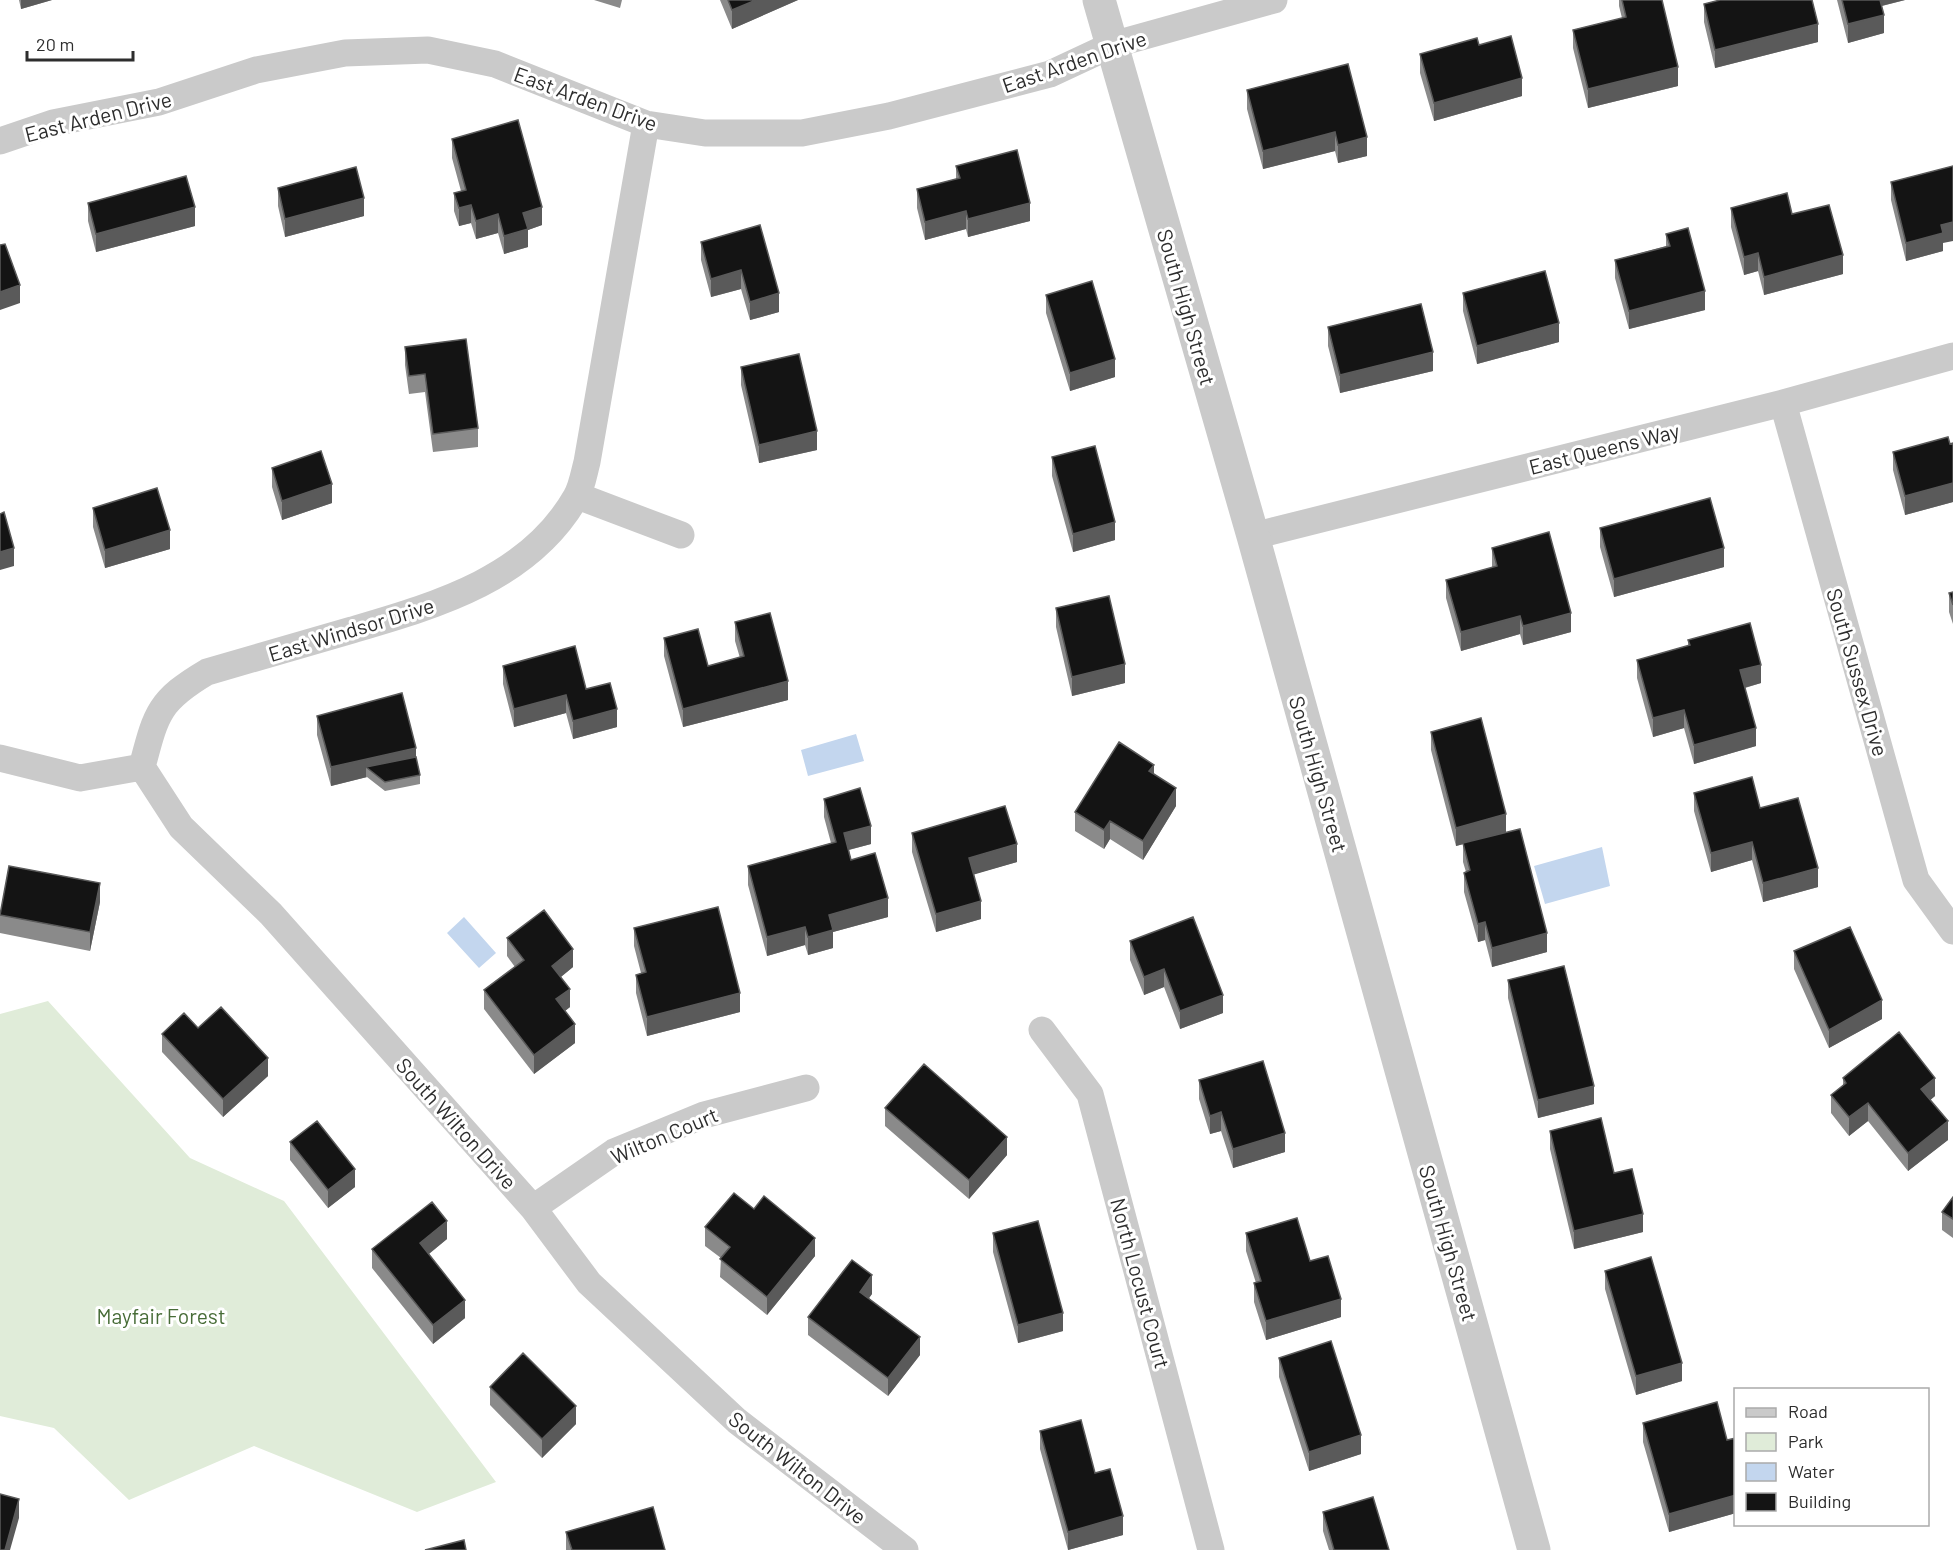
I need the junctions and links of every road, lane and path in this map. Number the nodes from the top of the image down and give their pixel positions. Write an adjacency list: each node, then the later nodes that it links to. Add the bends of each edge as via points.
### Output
1 (1099, 0): 3 (street, South High Street)
2 (1274, 0): 3 (street, East Arden Drive)
3 (1112, 45): 4 (street, East Arden Drive, via 1050,74 889,116 802,133 705,133); 10 (street, South High Street)
4 (646, 124): 5 (street, East Arden Drive, via 495,64 428,50 345,53 256,70 159,102 53,123); 8 (street, East Windsor Drive)
5 (0, 141)
6 (1953, 356): 7 (street, East Queens Way)
7 (1783, 403): 10 (street, East Queens Way); 13 (street, South Sussex Drive, via 1916,880)
8 (578, 496): 9 (street); 12 (street, East Windsor Drive, via 555,528 528,555 458,595 412,613 207,672 178,689 154,719)
9 (681, 535)
10 (1253, 536): 19 (street, South High Street)
11 (0, 758): 12 (street, via 80,778)
12 (142, 767): 16 (street, South Wilton Drive, via 181,826 272,914)
13 (1953, 931)
14 (1042, 1030): 18 (street, North Locust Court, via 1090,1094)
15 (806, 1088): 16 (street, Wilton Court, via 704,1115 614,1152)
16 (533, 1208): 17 (street, South Wilton Drive, via 589,1283 737,1421)
17 (905, 1550)
18 (1211, 1550)
19 (1534, 1550)

